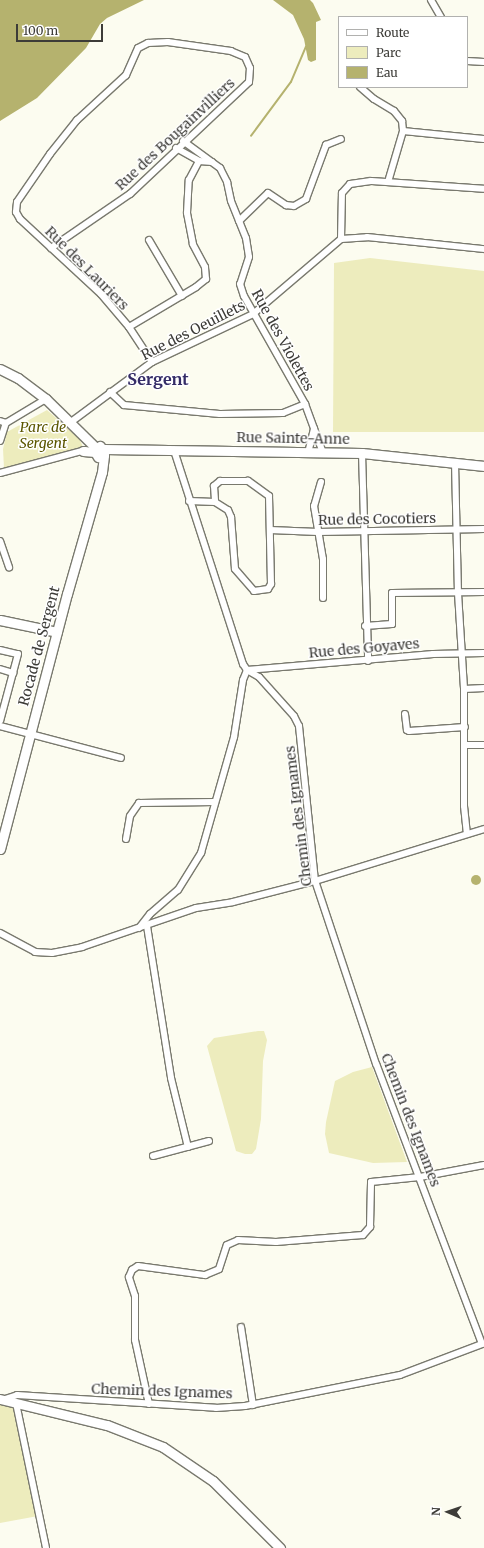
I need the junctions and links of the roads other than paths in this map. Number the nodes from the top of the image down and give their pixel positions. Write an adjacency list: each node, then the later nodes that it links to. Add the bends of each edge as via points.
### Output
1 (431, 0): 2 (street)
2 (440, 16)
3 (468, 61): 4 (street)
4 (484, 62)
5 (361, 88): 6 (street, via 400,116)
6 (403, 131): 8 (street); 13 (street)
7 (341, 139): 16 (street, via 326,145 306,199 294,206 286,205 268,193)
8 (484, 139)
9 (183, 141): 10 (street, Rue des Bougainvilliers); 12 (street, Rue des Violettes); 15 (street, Rue des Bougainvilliers, via 248,82 250,68 245,57 231,51 168,42 148,43 138,48 126,76 77,120 50,154 17,202)
10 (176, 148): 11 (street); 19 (street, Rue des Bougainvilliers, via 130,194)
11 (199, 161): 12 (street); 21 (street, via 189,180 187,213 193,244 205,267 206,279)
12 (212, 162): 16 (street, Rue des Violettes, via 220,168 227,182)
13 (388, 182): 14 (street); 18 (street, via 357,182 350,184 342,193)
14 (484, 189)
15 (16, 212): 19 (street, Rue des Lauriers, via 20,219)
16 (239, 221): 22 (street, Rue des Violettes, via 246,238 249,257 240,284)
17 (149, 240): 21 (street)
18 (341, 240): 20 (street, via 367,237); 22 (street, Rue des Oeuillets)
19 (51, 248): 23 (street, Rue des Lauriers, via 101,294)
20 (484, 249)
21 (182, 296): 23 (street)
22 (253, 314): 24 (street, Rue des Oeuillets); 28 (street, Rue des Violettes)
23 (129, 328): 24 (street, Rue des Lauriers)
24 (152, 362): 26 (street, Rue des Oeuillets)
25 (0, 369): 27 (main road, via 18,378)
26 (110, 392): 28 (street, via 124,405 220,414 283,413); 30 (street, Rue des Oeuillets)
27 (46, 399): 29 (street); 30 (main road)
28 (305, 404): 31 (street, Rue des Violettes)
29 (3, 422): 32 (street)
30 (71, 422): 33 (main road)
31 (314, 429): 36 (street); 37 (street, Rue des Violettes)
32 (0, 441)
33 (98, 449): 34 (main road, Rue Sainte-Anne); 35 (main road, Rue Sainte-Anne); 57 (main road, Rocade de Sergent, via 102,472)
34 (174, 450): 36 (main road, Rue Sainte-Anne); 43 (street)
35 (83, 451): 41 (street)
36 (308, 453): 37 (main road, Rue Sainte-Anne)
37 (323, 453): 38 (main road, Rue Sainte-Anne)
38 (362, 453): 39 (main road, Rue Sainte-Anne); 48 (street)
39 (456, 462): 40 (main road, Rue Sainte-Anne); 45 (street)
40 (484, 466)
41 (0, 473)
42 (321, 482): 49 (street, via 314,506)
43 (190, 501): 44 (street); 63 (street)
44 (215, 502): 47 (street, via 214,486 218,482 252,482 269,496); 47 (street, via 230,513 233,565 254,591 264,591 271,584)
45 (459, 529): 46 (street, Rue des Cocotiers); 48 (street, Rue des Cocotiers); 53 (street)
46 (484, 529)
47 (270, 530): 49 (street, Rue des Cocotiers)
48 (365, 530): 49 (street, Rue des Cocotiers); 56 (street)
49 (318, 532): 54 (street, via 324,574)
50 (0, 541): 51 (street)
51 (9, 567)
52 (484, 592): 53 (street)
53 (458, 593): 56 (street, via 392,593 392,624); 60 (street)
54 (323, 598)
55 (0, 620): 57 (main road)
56 (365, 626): 61 (street)
57 (57, 632): 72 (main road, Rocade de Sergent)
58 (0, 650): 64 (street, via 18,654)
59 (484, 653): 60 (street, Rue des Goyaves)
60 (461, 654): 61 (street, Rue des Goyaves); 66 (street)
61 (368, 661): 63 (street, Rue des Goyaves)
62 (0, 669): 64 (street)
63 (247, 670): 76 (street, via 243,680 234,737); 81 (street, Chemin des Ignames, via 259,677 294,716 299,726)
64 (13, 673): 67 (street)
65 (484, 688): 66 (street)
66 (464, 689): 71 (street)
67 (2, 704): 69 (street)
68 (405, 714): 71 (street, via 406,728 409,731)
69 (0, 721)
70 (0, 726): 72 (street)
71 (465, 727): 73 (street)
72 (30, 734): 75 (street); 80 (main road, Rocade de Sergent)
73 (465, 745): 74 (street); 78 (street, via 464,806)
74 (484, 745)
75 (121, 758)
76 (216, 802): 79 (street, via 139,803 130,816); 83 (street, via 201,853 195,864 178,890 150,914)
77 (484, 829): 78 (street)
78 (467, 834): 81 (street)
79 (126, 839)
80 (0, 849)
81 (315, 881): 82 (street, via 233,902 196,908); 89 (street, Chemin des Ignames, via 376,1064)
82 (147, 926): 83 (street); 86 (street, via 172,1084)
83 (139, 928): 84 (street, via 82,947 52,953 34,952)
84 (0, 933)
85 (209, 1141): 86 (street)
86 (188, 1147): 87 (street)
87 (153, 1156)
88 (484, 1165): 89 (street)
89 (420, 1177): 91 (street, Chemin des Ignames); 94 (street, via 371,1182 370,1227 363,1235 276,1242 238,1240 227,1245 219,1269 205,1275 151,1266 138,1266 132,1270 129,1277 135,1296 135,1340)
90 (241, 1327): 95 (street)
91 (483, 1347): 95 (street, Chemin des Ignames, via 400,1375)
92 (2, 1399): 93 (main road); 94 (street, Chemin des Ignames, via 17,1395)
93 (16, 1403): 96 (street); 97 (main road, via 106,1424 163,1447 213,1481)
94 (149, 1404): 95 (street, Chemin des Ignames, via 216,1408)
95 (253, 1405)
96 (46, 1548)
97 (280, 1548)

